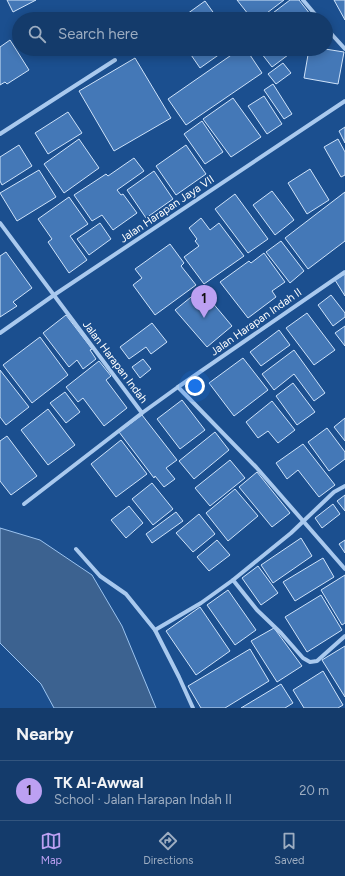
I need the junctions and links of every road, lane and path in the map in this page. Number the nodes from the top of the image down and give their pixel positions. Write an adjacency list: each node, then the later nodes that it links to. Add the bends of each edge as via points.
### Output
1 (303, 0): 2 (street)
2 (313, 12)
3 (333, 36): 4 (street)
4 (345, 49)
5 (115, 60): 7 (street)
6 (345, 101): 10 (street, Jalan Harapan Jaya VII)
7 (0, 134)
8 (0, 223): 10 (street, Jalan Harapan Indah)
9 (345, 272): 12 (street, Jalan Harapan Indah II)
10 (54, 295): 11 (street, Jalan Harapan Jaya VII); 13 (street, Jalan Harapan Indah)
11 (0, 333)
12 (178, 387): 13 (street, Jalan Harapan Indah); 16 (street, via 256,467)
13 (142, 413): 15 (street)
14 (345, 486): 16 (street, via 334,492)
15 (24, 504)
16 (302, 522): 18 (street); 19 (street)
17 (76, 549): 20 (street, via 100,576 126,594)
18 (345, 569)
19 (233, 580): 20 (street, via 201,603); 21 (street, via 257,610 303,658 310,662 317,661)
20 (155, 630): 22 (street)
21 (345, 636)
22 (193, 708)

